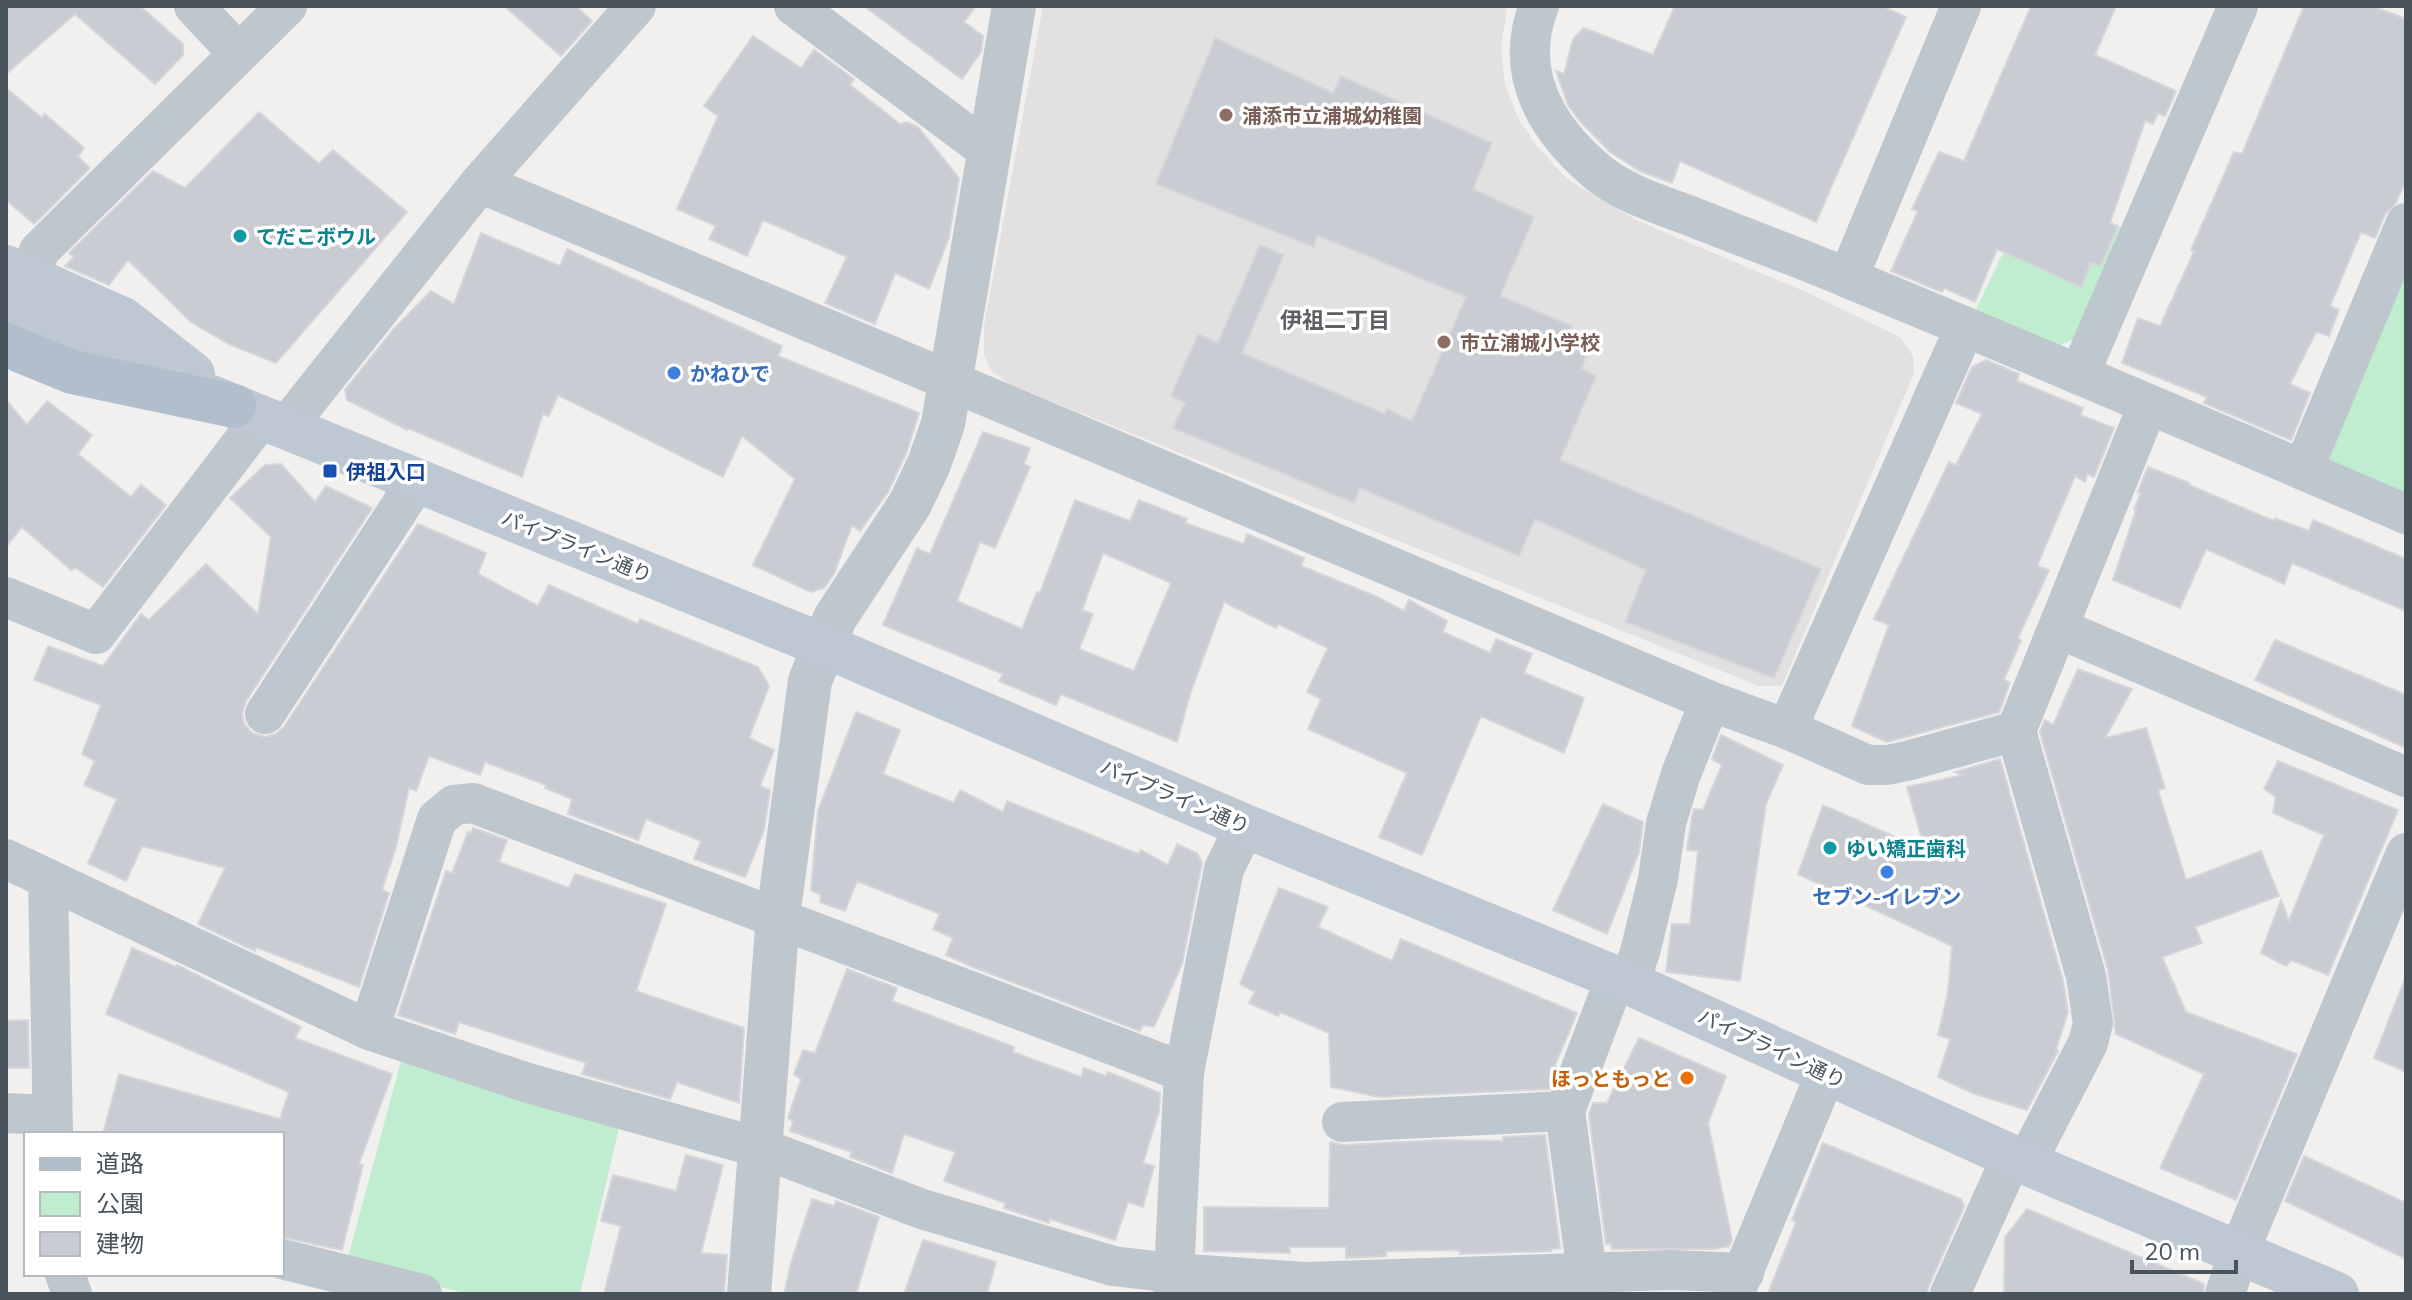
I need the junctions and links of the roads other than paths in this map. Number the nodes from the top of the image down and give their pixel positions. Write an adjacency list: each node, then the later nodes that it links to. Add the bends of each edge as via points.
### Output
1 (194, 6): 9 (street)
2 (287, 6): 9 (street)
3 (636, 6): 11 (street)
4 (794, 6): 10 (street)
5 (1014, 6): 10 (street)
6 (1539, 6): 14 (street, via 1529,55 1531,78 1553,122 1597,171 1630,193)
7 (1961, 6): 14 (street)
8 (2238, 6): 18 (street)
9 (238, 53): 13 (street)
10 (990, 152): 19 (street)
11 (480, 183): 19 (street); 21 (street)
12 (2406, 223): 22 (street)
13 (18, 272): 21 (main road, via 123,319)
14 (1848, 278): 16 (street)
15 (6, 314): 21 (main road, パイプライン通り)
16 (1965, 327): 18 (street); 30 (street)
17 (6, 345): 21 (main road, via 72,372)
18 (2079, 375): 20 (street)
19 (950, 381): 27 (street, via 929,464 910,504 835,618); 28 (street)
20 (2148, 405): 22 (street); 26 (street)
21 (261, 417): 23 (main road, パイプライン通り); 25 (street, via 96,634)
22 (2303, 470): 24 (street)
23 (417, 481): 27 (main road, パイプライン通り); 29 (street)
24 (2406, 514)
25 (6, 597)
26 (2058, 628): 31 (street); 32 (street)
27 (825, 646): 33 (main road, パイプライン通り); 37 (street, via 810,681)
28 (1710, 701): 30 (street); 38 (street, via 1666,823 1640,952)
29 (265, 714)
30 (1787, 729): 31 (street, via 1868,765 1907,761)
31 (2016, 731): 47 (street, via 2086,976 2093,1023 2088,1043)
32 (2406, 777)
33 (1245, 826): 38 (main road, パイプライン通り); 40 (street, via 1224,869)
34 (2406, 853): 48 (street)
35 (6, 859): 36 (street)
36 (48, 879): 39 (street); 45 (street)
37 (778, 916): 39 (street, via 473,803 454,805 437,819); 40 (street); 46 (street)
38 (1622, 981): 41 (main road, パイプライン通り); 42 (street)
39 (369, 1030): 46 (street, via 528,1083)
40 (1184, 1072): 52 (street)
41 (1826, 1073): 47 (main road, パイプライン通り); 51 (street)
42 (1565, 1111): 44 (street); 50 (street)
43 (6, 1113): 45 (street)
44 (1342, 1122)
45 (53, 1124)
46 (761, 1148): 52 (street, via 922,1209); 55 (street)
47 (2019, 1159): 48 (main road, パイプライン通り); 56 (street)
48 (2239, 1252): 57 (street); 58 (main road, パイプライン通り)
49 (284, 1260): 54 (street)
50 (1587, 1273): 51 (street, via 1672,1270); 53 (street)
51 (1739, 1283)
52 (1173, 1284): 53 (street)
53 (1485, 1285)
54 (422, 1294)
55 (749, 1294)
56 (1950, 1294)
57 (2225, 1294)
58 (2337, 1294)

